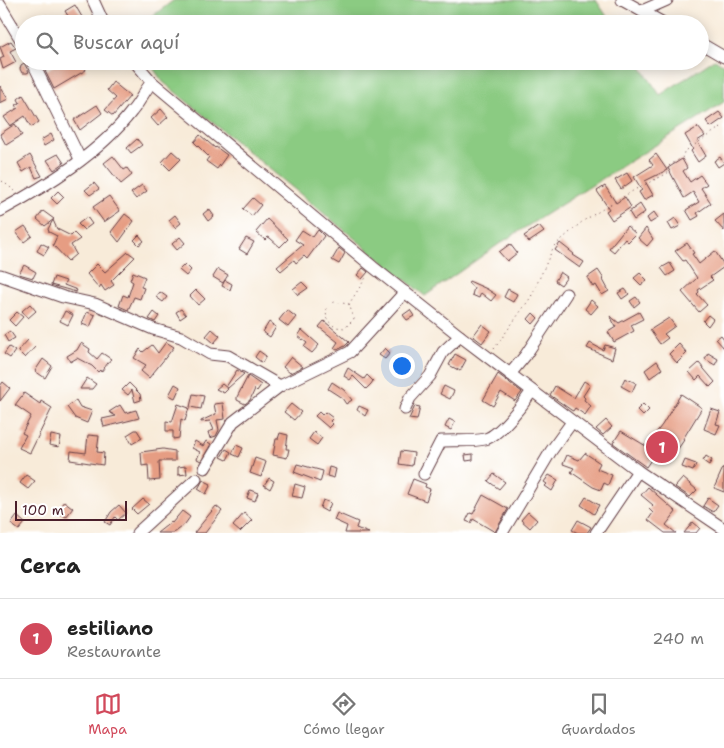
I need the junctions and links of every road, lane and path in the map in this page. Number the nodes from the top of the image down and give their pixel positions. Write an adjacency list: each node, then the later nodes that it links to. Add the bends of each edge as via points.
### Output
1 (93, 0): 6 (street)
2 (622, 0): 5 (street)
3 (667, 0): 5 (street)
4 (0, 5): 8 (street)
5 (642, 11): 7 (street)
6 (100, 15)
7 (649, 15)
8 (15, 30)
9 (709, 48): 10 (street)
10 (724, 57)
11 (36, 70): 15 (street)
12 (142, 70): 13 (street)
13 (152, 82): 15 (street, via 132,111 97,148); 17 (street)
14 (724, 126): 23 (path, via 684,152 667,167 669,172 584,221 554,246 531,297)
15 (80, 160): 16 (street, via 37,191)
16 (0, 211)
17 (373, 267): 19 (street); 21 (path)
18 (0, 275): 25 (street, via 63,297 95,304 153,329 181,337 210,354 228,356)
19 (406, 292): 22 (street); 25 (street, via 350,352)
20 (566, 294): 24 (street)
21 (349, 304): 21 (path, via 334,302 326,310 327,320 335,327 345,328 354,319)
22 (460, 336): 23 (street); 27 (street, via 443,352)
23 (488, 357): 24 (street)
24 (510, 374): 26 (street)
25 (280, 386): 29 (street, via 232,422)
26 (532, 391): 28 (street); 31 (street, via 514,416 487,439 441,441)
27 (405, 409)
28 (572, 422): 30 (street); 35 (street)
29 (205, 468)
30 (638, 472): 33 (street); 36 (street)
31 (424, 474)
32 (196, 479): 34 (street)
33 (724, 529)
34 (137, 533)
35 (502, 533)
36 (596, 533)

